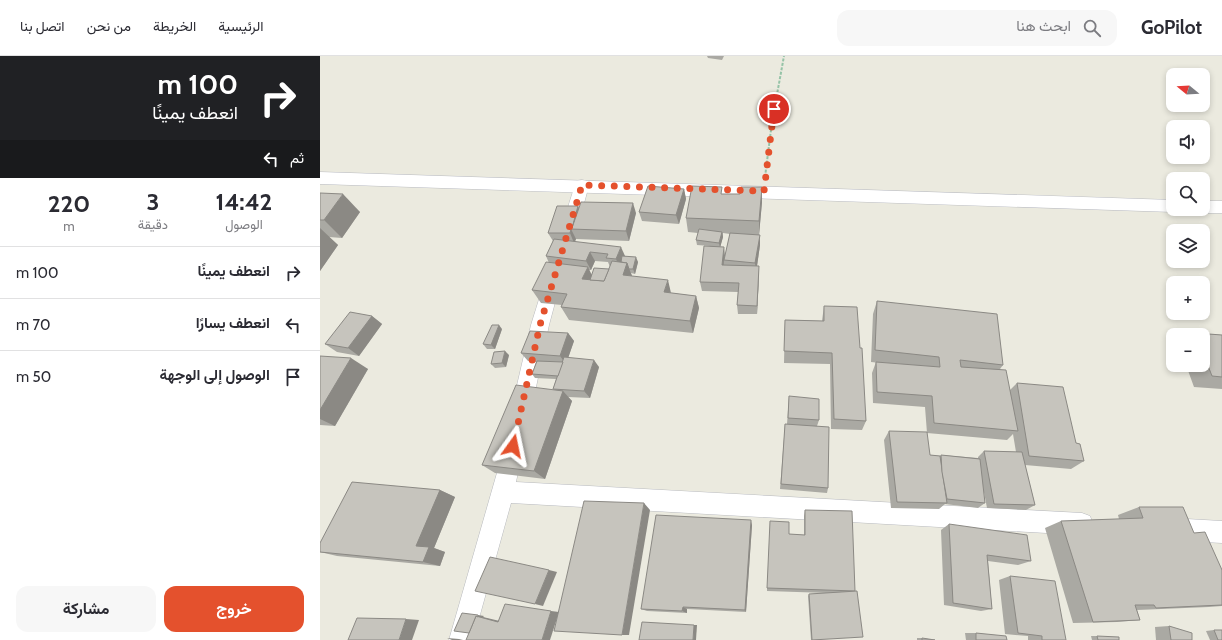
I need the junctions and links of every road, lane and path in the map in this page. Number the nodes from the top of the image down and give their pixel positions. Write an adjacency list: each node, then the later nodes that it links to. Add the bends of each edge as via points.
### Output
1 (784, 56): 4 (path, via 772,122)
2 (320, 178): 3 (main road)
3 (582, 185): 4 (main road); 8 (street)
4 (764, 191): 5 (main road)
5 (1166, 206)
6 (1210, 206): 7 (main road)
7 (1222, 207)
8 (564, 244)
9 (558, 266): 10 (street, via 540,325)
10 (504, 492): 11 (street); 14 (street)
11 (1102, 525)
12 (1150, 528): 13 (street)
13 (1222, 532)
14 (462, 640)

